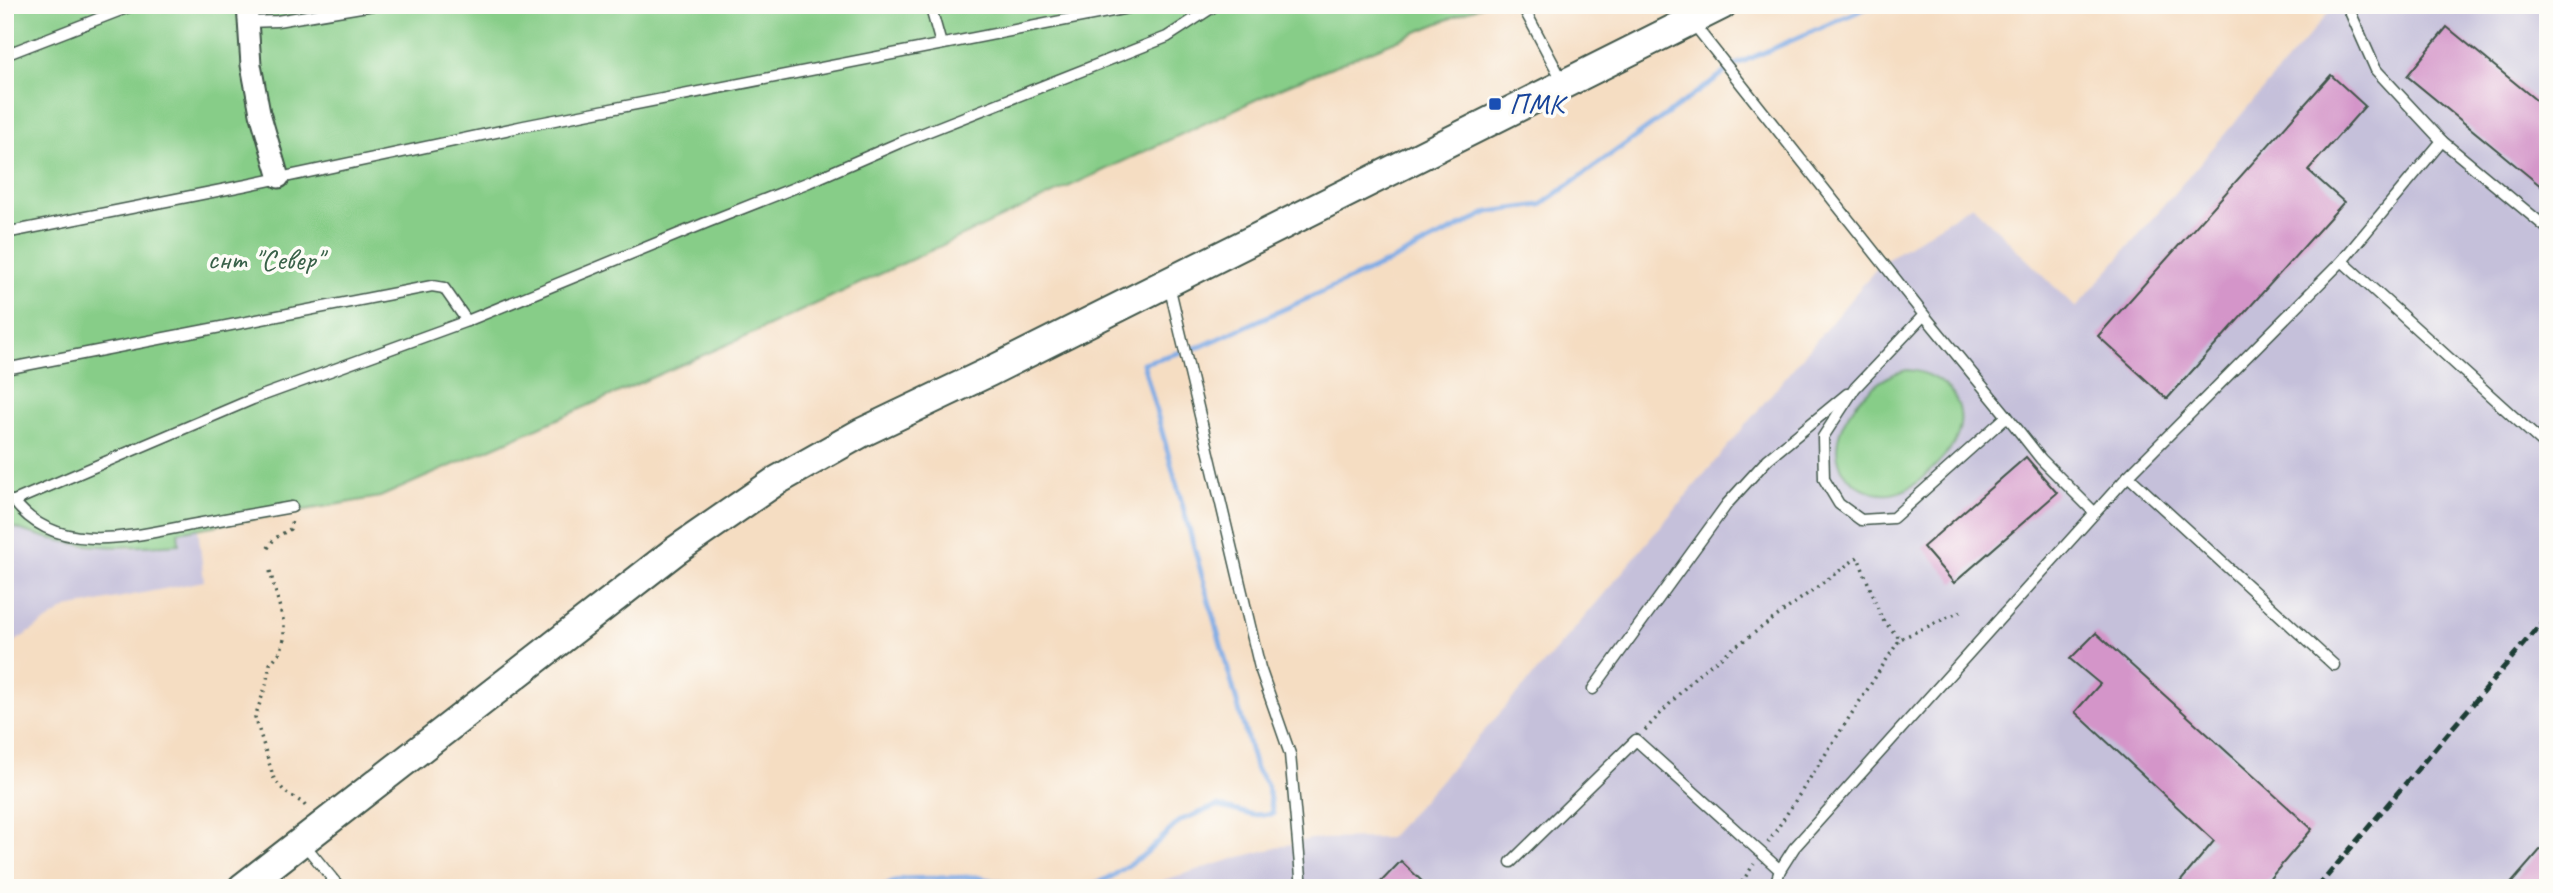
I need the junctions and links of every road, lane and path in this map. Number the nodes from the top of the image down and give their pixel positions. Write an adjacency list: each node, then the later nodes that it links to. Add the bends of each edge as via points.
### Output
1 (134, 5): 14 (lane)
2 (373, 5): 10 (lane, via 276,21)
3 (930, 5): 13 (lane)
4 (1074, 5): 11 (lane)
5 (1143, 5): 11 (lane)
6 (1216, 5): 23 (lane, via 1167,37)
7 (1522, 5): 15 (lane)
8 (1722, 5): 12 (street)
9 (2347, 5): 16 (lane, via 2376,70)
10 (247, 13): 17 (street, via 260,113)
11 (1078, 17): 13 (lane)
12 (1690, 21): 15 (street); 22 (lane)
13 (941, 44): 17 (lane)
14 (5, 55)
15 (1564, 84): 21 (street)
16 (2442, 141): 18 (lane); 20 (lane)
17 (279, 178): 19 (lane)
18 (2548, 229)
19 (5, 233)
20 (2342, 261): 27 (lane); 28 (lane)
21 (1169, 283): 39 (street, via 861,433 776,481 675,551); 45 (lane, via 1261,668 1290,754)
22 (1924, 315): 25 (lane); 26 (lane)
23 (467, 321): 24 (lane, via 444,288 432,286); 29 (lane, via 253,399)
24 (5, 369)
25 (1855, 388): 26 (lane, via 1823,437 1824,478 1839,504 1861,520 1893,518); 37 (lane, via 1768,459 1727,504)
26 (2007, 416): 31 (lane)
27 (2548, 448)
28 (2128, 476): 31 (lane); 36 (lane)
29 (10, 501): 30 (lane, via 43,526 93,538 134,537)
30 (292, 507): 32 (path, via 290,529 274,538)
31 (2095, 513): 42 (lane, via 1794,848)
32 (268, 548)
33 (270, 571): 39 (path, via 284,639 270,664 255,717 274,779 303,803)
34 (1962, 611): 35 (path)
35 (1900, 639): 38 (path, via 1881,618 1858,557 1698,674); 40 (path)
36 (2334, 665)
37 (1593, 689)
38 (1636, 740): 40 (lane); 41 (lane)
39 (311, 834): 43 (street); 44 (lane)
40 (1761, 854): 42 (lane); 46 (path)
41 (1511, 862)
42 (1780, 870): 47 (lane)
43 (242, 888)
44 (340, 888)
45 (1302, 888)
46 (1738, 888)
47 (1774, 888)

